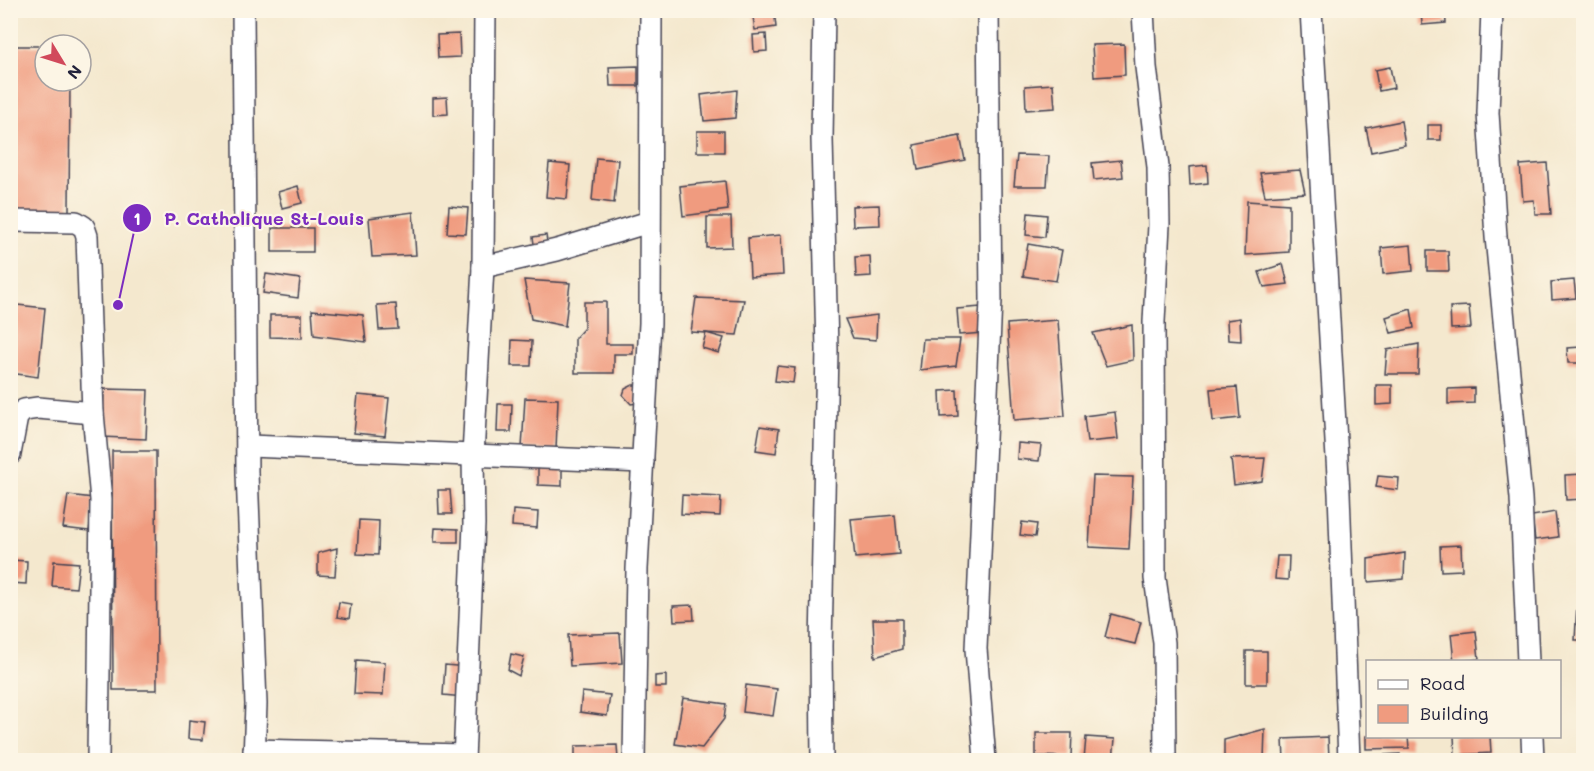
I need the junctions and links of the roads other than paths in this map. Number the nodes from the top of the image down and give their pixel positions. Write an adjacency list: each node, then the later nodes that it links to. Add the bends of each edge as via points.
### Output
1 (243, 10): 13 (street)
2 (485, 10): 11 (street)
3 (651, 10): 10 (street)
4 (824, 10): 23 (street, via 822,140 827,350)
5 (988, 10): 24 (street, via 991,300 976,649)
6 (1143, 10): 25 (street, via 1158,167 1155,578 1164,643)
7 (1311, 10): 26 (street, via 1339,493)
8 (1492, 10): 17 (street, via 1488,112 1521,498)
9 (10, 220): 12 (street, via 71,221 84,227)
10 (649, 222): 11 (street); 16 (street, via 650,322)
11 (483, 267): 15 (street)
12 (93, 413): 14 (street, via 24,410 17,417); 21 (street, via 101,500)
13 (249, 446): 15 (street); 19 (street)
14 (10, 454)
15 (473, 456): 16 (street); 20 (street, via 474,524)
16 (643, 462): 22 (street)
17 (1528, 660)
18 (1532, 738): 27 (street)
19 (254, 755): 20 (street)
20 (464, 758)
21 (98, 760)
22 (634, 760)
23 (822, 760)
24 (985, 760)
25 (1165, 760)
26 (1348, 760)
27 (1533, 760)

